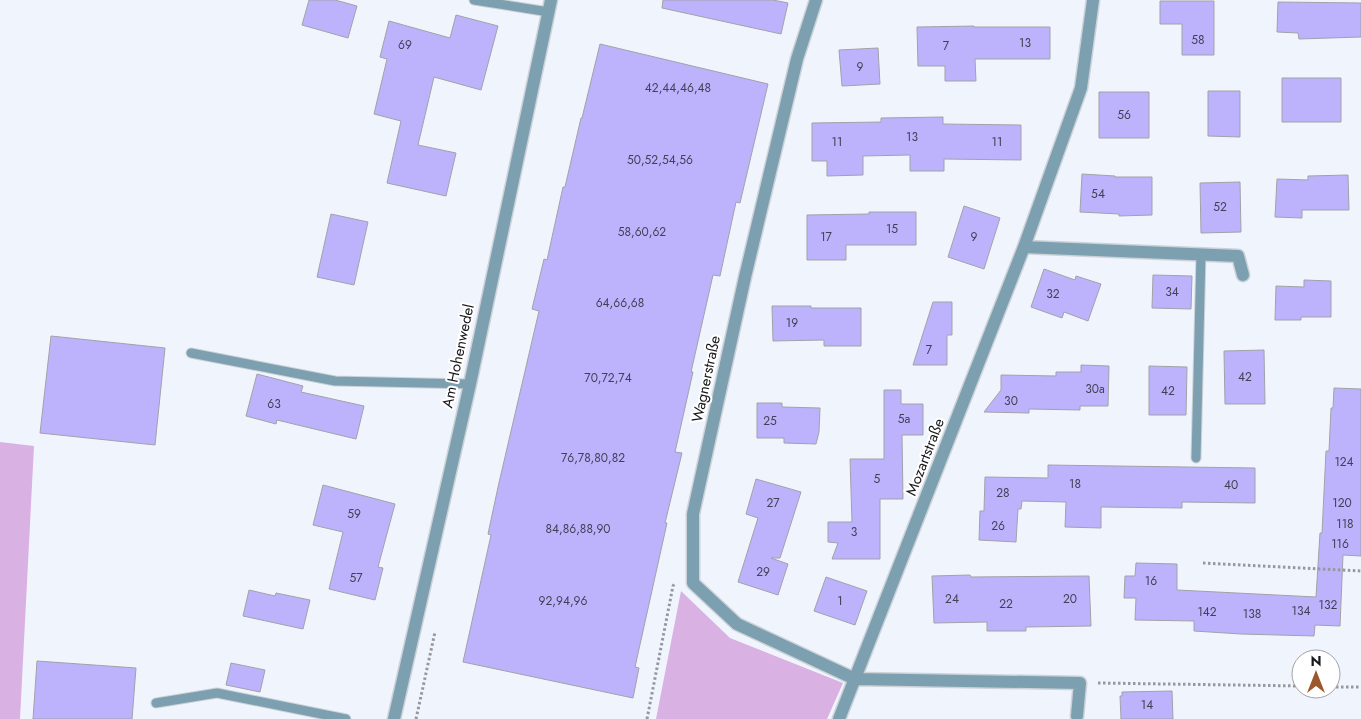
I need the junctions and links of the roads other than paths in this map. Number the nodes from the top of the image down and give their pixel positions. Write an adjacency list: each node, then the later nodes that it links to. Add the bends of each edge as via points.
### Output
1 (474, 0): 4 (lane)
2 (816, 0): 11 (street, Wagnerstraße, via 797,59 693,514 693,583 737,624)
3 (1093, 0): 5 (street, Mozartstraße, via 1081,88)
4 (550, 6): 9 (street, Am Hohenwedel)
5 (1024, 247): 6 (street); 11 (street, Mozartstraße)
6 (1201, 254): 7 (street, via 1238,256); 10 (lane)
7 (1243, 275)
8 (191, 353): 9 (lane, via 335,380)
9 (470, 384): 15 (street, Am Hohenwedel)
10 (1196, 458)
11 (855, 679): 13 (street, via 1080,683); 16 (street, Mozartstraße)
12 (156, 703): 14 (lane, via 217,694)
13 (1077, 716)
14 (346, 719)
15 (394, 719)
16 (839, 719)

